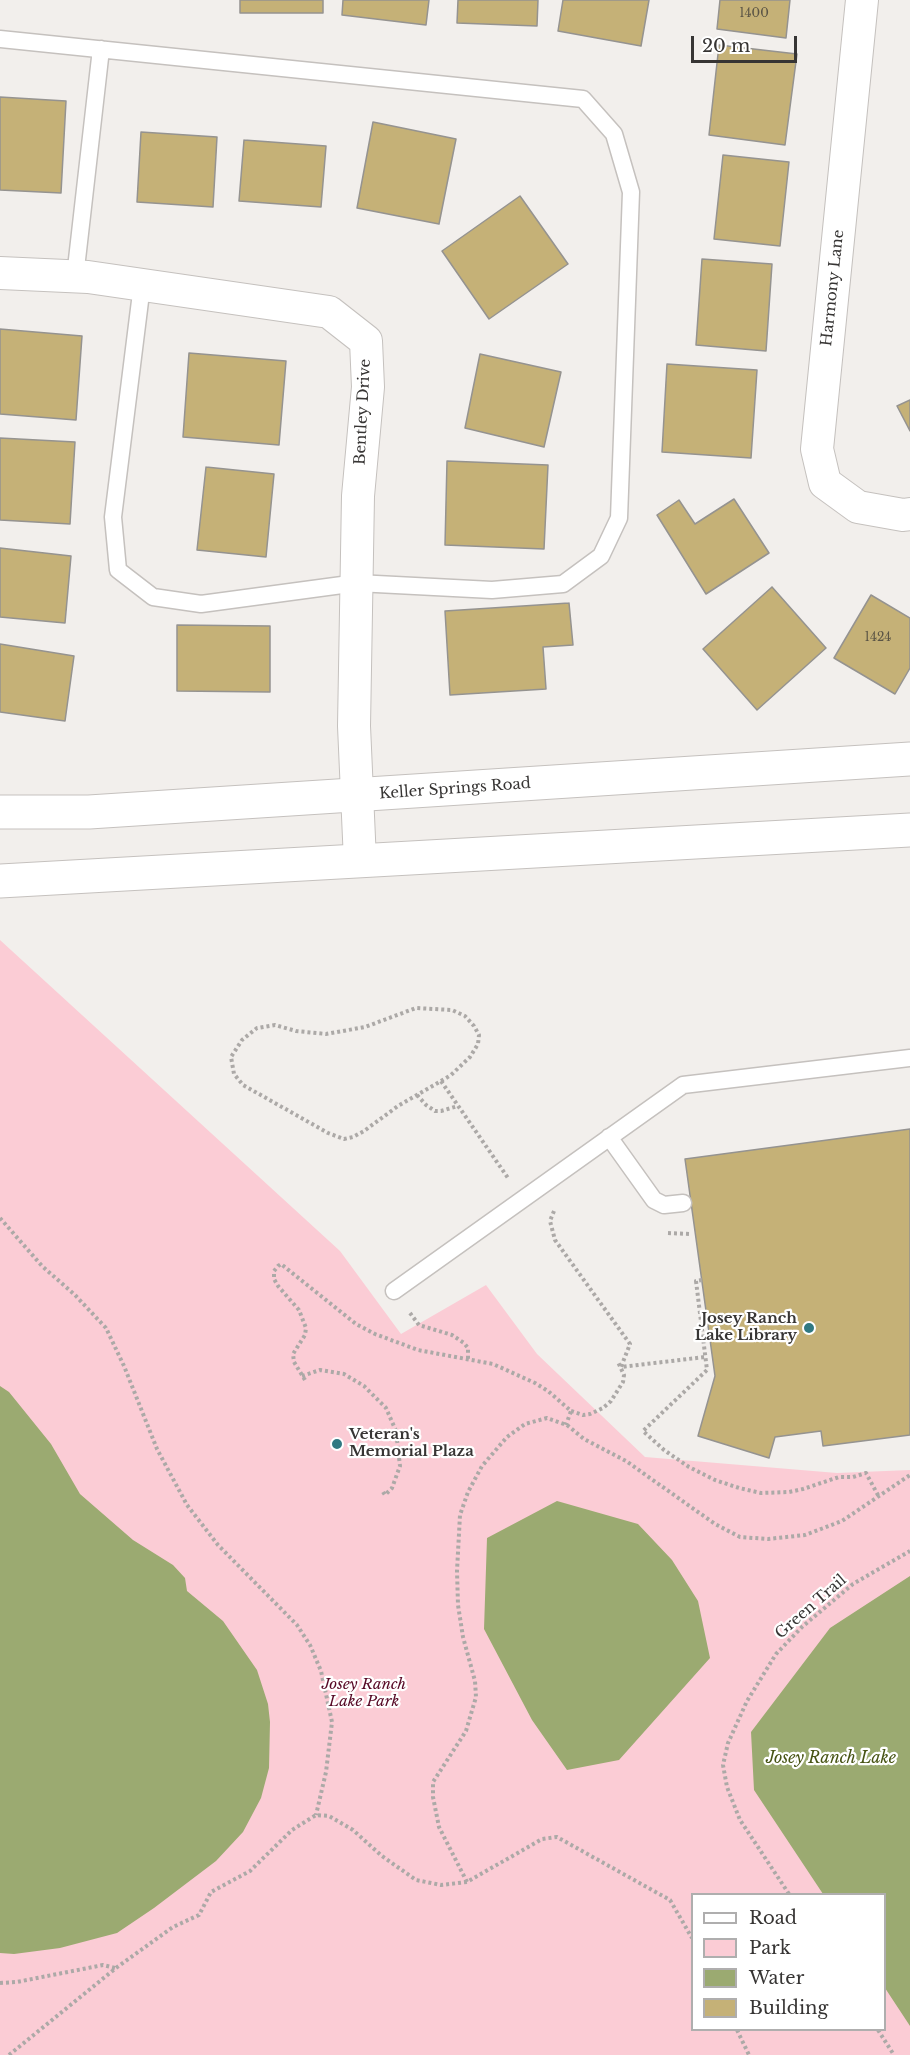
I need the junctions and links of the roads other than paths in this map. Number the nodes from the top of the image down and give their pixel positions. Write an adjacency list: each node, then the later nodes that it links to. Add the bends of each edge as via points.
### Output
1 (862, 0): 7 (street, Harmony Lane, via 817,449 825,483 858,507)
2 (0, 39): 3 (lane)
3 (100, 49): 5 (lane); 8 (lane, via 582,99 614,134 631,192 619,518 601,556 563,584 492,590)
4 (0, 273): 5 (street, Bentley Drive)
5 (75, 277): 6 (street, Bentley Drive)
6 (142, 285): 8 (street, Bentley Drive, via 329,312 366,341 368,387 358,496); 8 (lane, via 113,517 118,570 153,597 201,604)
7 (910, 514)
8 (357, 583): 10 (street, Bentley Drive, via 354,726)
9 (910, 759): 10 (main road, Keller Springs Road)
10 (358, 795): 11 (main road, Keller Springs Road, via 89,812); 13 (street, Bentley Drive)
11 (0, 812)
12 (910, 830): 13 (main road)
13 (360, 861): 14 (main road)
14 (0, 881)
15 (910, 1058): 16 (lane, via 683,1085)
16 (609, 1137): 17 (lane, via 654,1200 664,1205); 18 (lane)
17 (683, 1203)
18 (394, 1291)

